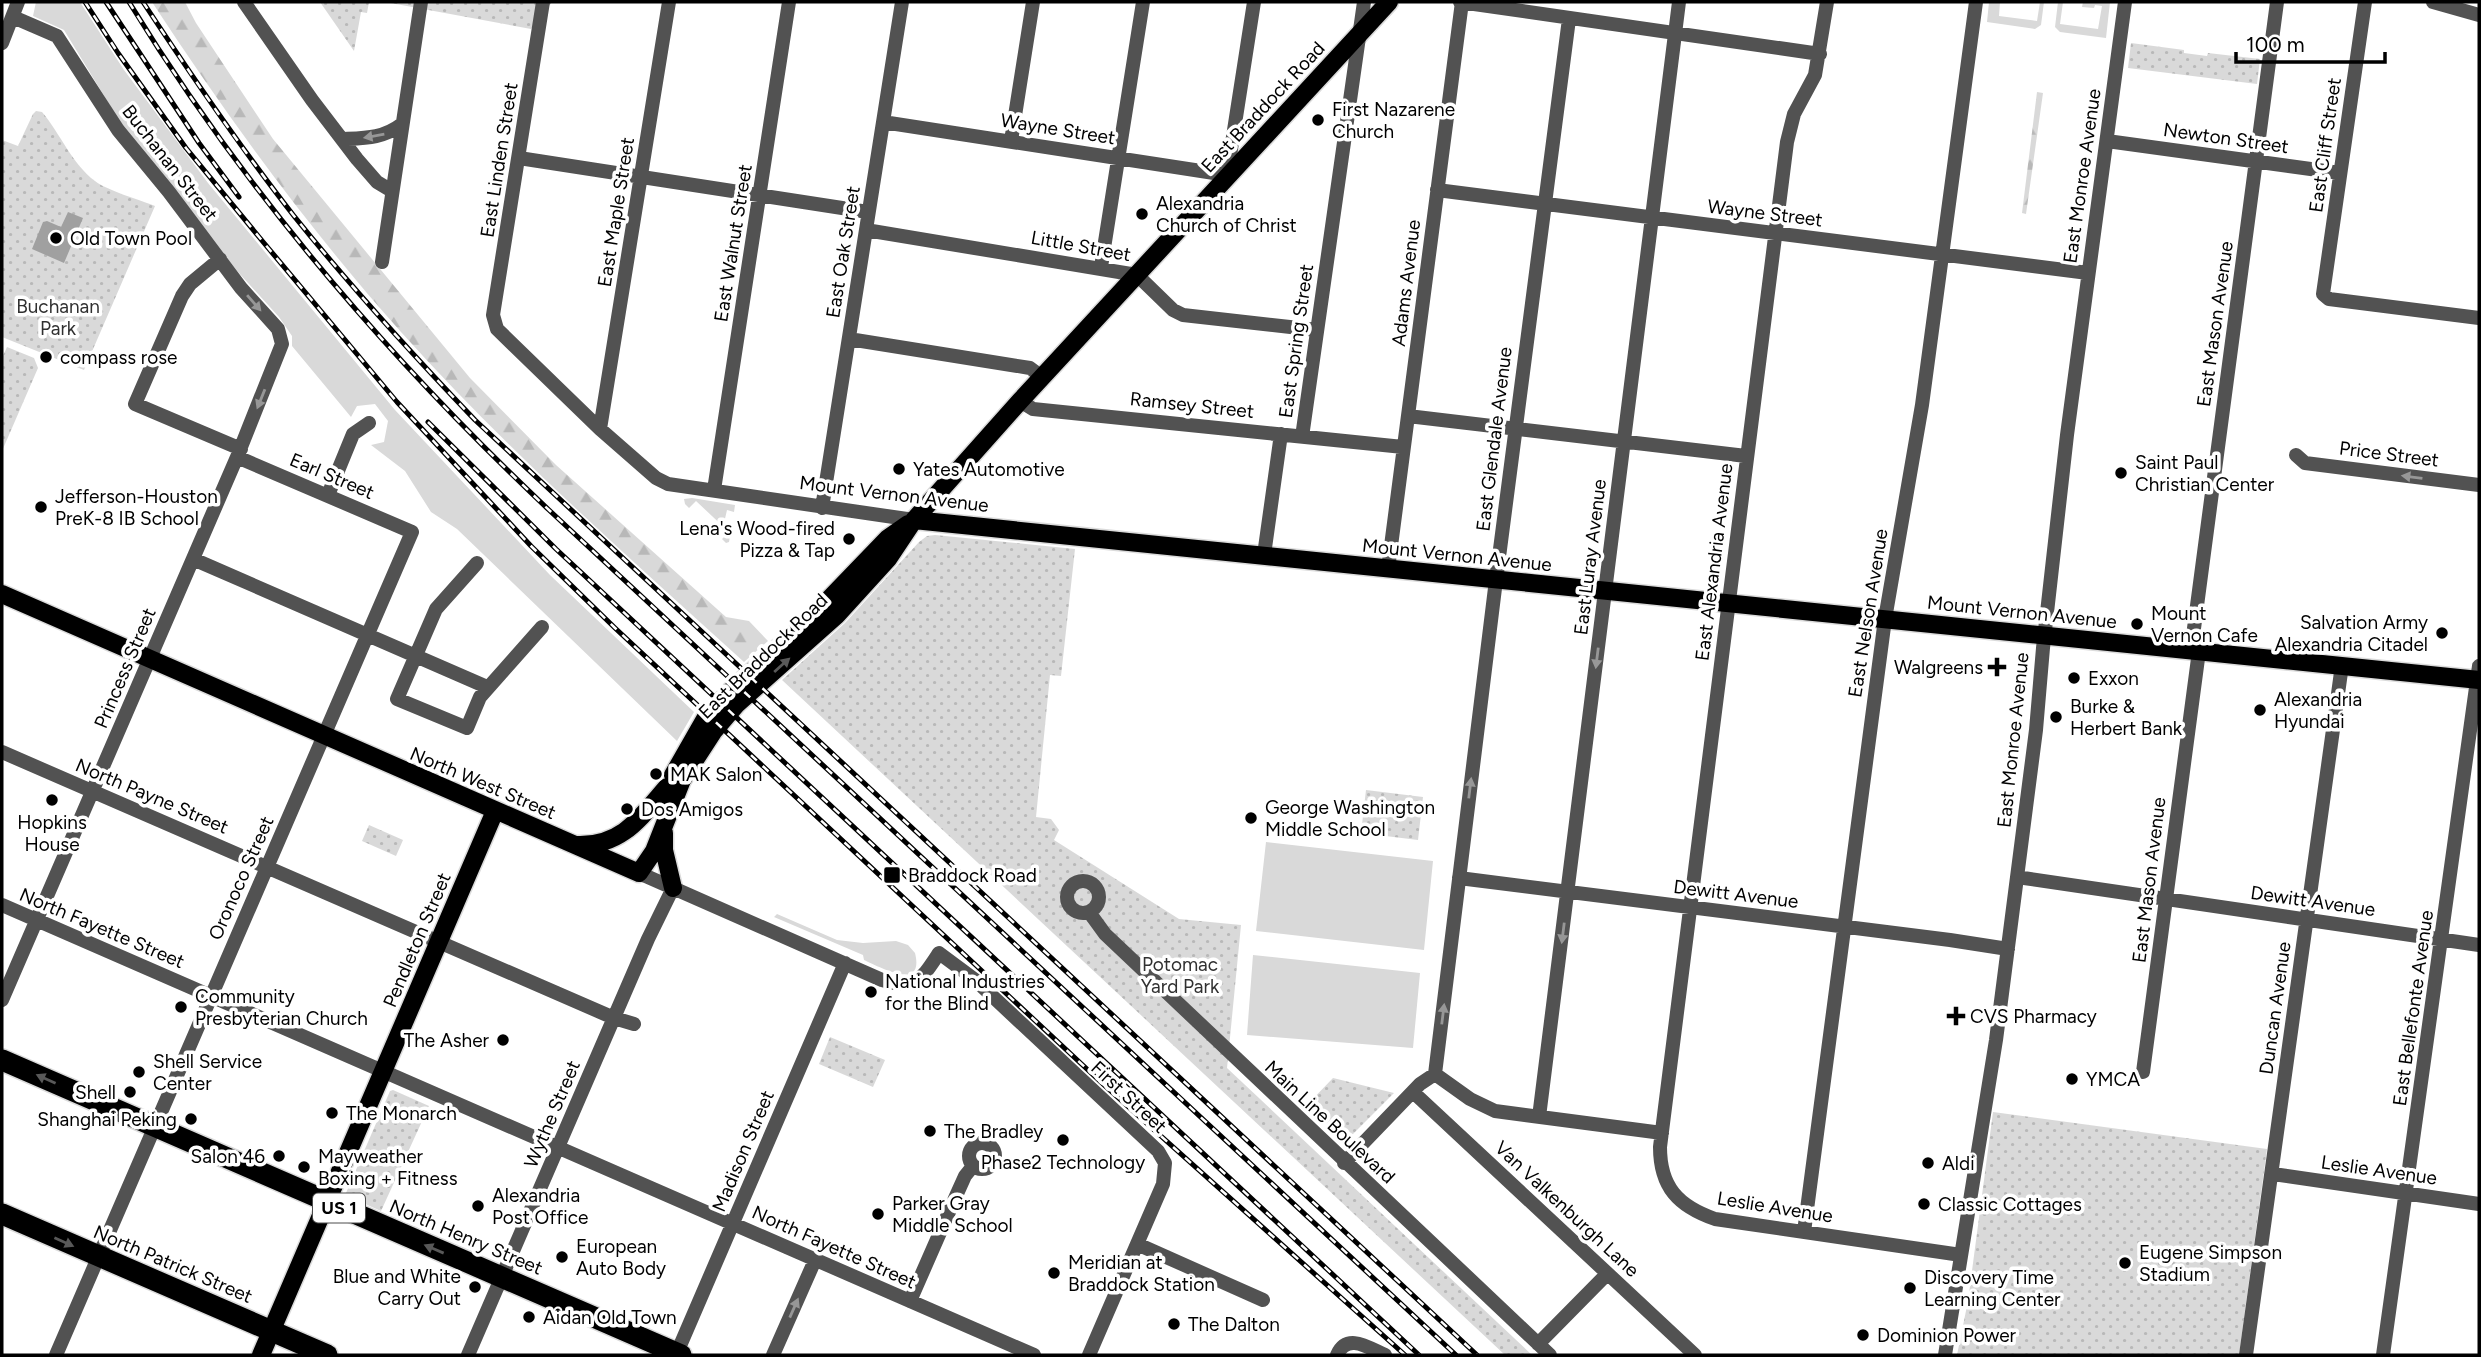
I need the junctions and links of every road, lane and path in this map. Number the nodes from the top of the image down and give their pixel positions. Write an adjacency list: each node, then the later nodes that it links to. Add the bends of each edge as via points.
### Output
1 (18, 2): 23 (street)
2 (244, 2): 31 (street)
3 (421, 2): 30 (street)
4 (543, 2): 34 (street, East Linden Street)
5 (669, 2): 39 (street, East Maple Street)
6 (789, 2): 42 (street, East Walnut Street)
7 (902, 2): 29 (street, East Oak Street)
8 (1034, 2): 32 (street)
9 (1143, 2): 35 (street)
10 (1254, 2): 38 (street)
11 (1364, 2): 26 (street, East Spring Street)
12 (1389, 2): 26 (main road, East Braddock Road)
13 (1461, 2): 21 (street); 40 (street, Adams Avenue)
14 (1679, 2): 25 (street, East Luray Avenue)
15 (1827, 2): 28 (street, East Alexandria Avenue)
16 (1976, 2): 48 (street, East Nelson Avenue)
17 (2125, 2): 33 (street, East Monroe Avenue)
18 (2277, 2): 36 (street, East Mason Avenue)
19 (2365, 2): 37 (street, East Cliff Street)
20 (2433, 2): 22 (street)
21 (1545, 8): 24 (street)
22 (2479, 15)
23 (13, 17): 27 (street); 49 (street, Buchanan Street, via 57,36 118,130)
24 (1569, 19): 25 (street); 43 (street, East Glendale Avenue)
25 (1675, 34): 28 (street); 45 (street, East Luray Avenue)
26 (1358, 35): 38 (main road, East Braddock Road); 56 (street, East Spring Street)
27 (2, 43)
28 (1820, 54): 47 (street, East Alexandria Avenue, via 1790,128)
29 (883, 121): 32 (street, Wayne Street); 44 (street, East Oak Street)
30 (402, 124): 31 (street, one-way to 31, via 377,137); 41 (street)
31 (344, 139): 41 (street, via 377,182)
32 (1011, 141): 35 (street, Wayne Street)
33 (2107, 141): 36 (street, Newton Street); 52 (street, East Monroe Avenue)
34 (519, 158): 39 (street); 55 (street, East Linden Street)
35 (1119, 159): 38 (street, Wayne Street); 51 (street)
36 (2256, 162): 37 (street, Newton Street); 90 (street, East Mason Avenue)
37 (2340, 173): 54 (street, East Cliff Street, via 2323,294 2329,299)
38 (1227, 175): 53 (main road, East Braddock Road)
39 (641, 177): 42 (street); 63 (street, East Maple Street)
40 (1437, 190): 43 (street, Wayne Street); 61 (street, Adams Avenue)
41 (392, 191): 50 (street)
42 (760, 196): 44 (street); 73 (street, East Walnut Street)
43 (1544, 205): 45 (street, Wayne Street); 64 (street, East Glendale Avenue)
44 (868, 212): 46 (street, East Oak Street)
45 (1652, 218): 47 (street, Wayne Street); 67 (street, East Luray Avenue)
46 (866, 230): 51 (street, Little Street); 57 (street, East Oak Street)
47 (1775, 233): 48 (street, Wayne Street); 70 (street, East Alexandria Avenue)
48 (1942, 254): 52 (street, Wayne Street); 86 (street, East Nelson Avenue, via 1922,405)
49 (220, 259): 58 (street, Buchanan Street, one-way to 58, via 278,330); 69 (street, Earl Street, via 182,296 135,404)
50 (383, 262)
51 (1101, 267): 53 (street, Little Street)
52 (2088, 273): 89 (street, East Monroe Avenue)
53 (1137, 275): 56 (street, Little Street, via 1184,315); 59 (main road, East Braddock Road)
54 (2479, 318)
55 (494, 325): 63 (street, Mount Vernon Avenue)
56 (1317, 330): 66 (street, East Spring Street)
57 (849, 339): 59 (street, via 1030,368); 75 (street, East Oak Street)
58 (280, 349): 69 (street, Princess Street, one-way to 69)
59 (1042, 377): 60 (main road, East Braddock Road)
60 (1020, 401): 65 (street, Ramsey Street, via 1034,409); 76 (main road, East Braddock Road)
61 (1408, 416): 64 (street); 68 (street, Adams Avenue)
62 (369, 423): 74 (street, via 352,434)
63 (600, 429): 73 (street, Mount Vernon Avenue, via 656,478)
64 (1515, 429): 67 (street); 82 (street, East Glendale Avenue)
65 (1282, 434): 66 (street, Ramsey Street); 78 (street, East Spring Street)
66 (1302, 437): 68 (street, Ramsey Street)
67 (1624, 443): 70 (street); 83 (street, East Luray Avenue)
68 (1403, 447): 81 (street, Adams Avenue)
69 (239, 453): 74 (street, Earl Street); 79 (street, Princess Street)
70 (1746, 456): 85 (street, East Alexandria Avenue)
71 (2296, 456): 72 (street, Price Street, one-way to 71, via 2305,463)
72 (2479, 485)
73 (714, 490): 75 (street, Mount Vernon Avenue)
74 (328, 495): 77 (street, Earl Street)
75 (822, 508): 76 (street, Mount Vernon Avenue)
76 (914, 520): 78 (main road, Mount Vernon Avenue); 98 (main road, East Braddock Road, via 888,538 705,719); 101 (main road, East Braddock Road, one-way to 76, via 682,780 713,732 737,704 836,615 888,559)
77 (412, 532): 88 (street, Oronoco Street)
78 (1264, 555): 81 (main road, Mount Vernon Avenue)
79 (193, 559): 88 (street); 92 (street, Princess Street)
80 (477, 563): 91 (street, via 436,609)
81 (1388, 569): 82 (main road, Mount Vernon Avenue)
82 (1496, 580): 83 (main road, Mount Vernon Avenue); 106 (street, East Glendale Avenue, one-way to 82)
83 (1605, 591): 85 (main road, Mount Vernon Avenue); 108 (street, East Luray Avenue, one-way to 108)
84 (2, 594): 92 (main road, North West Street)
85 (1730, 603): 86 (main road, Mount Vernon Avenue); 111 (street, East Alexandria Avenue)
86 (1885, 619): 89 (main road, Mount Vernon Avenue); 115 (street, East Nelson Avenue)
87 (542, 627): 95 (street)
88 (367, 635): 91 (street); 96 (street, Oronoco Street)
89 (2044, 635): 90 (main road, Mount Vernon Avenue); 105 (street, East Monroe Avenue)
90 (2195, 651): 93 (main road, Mount Vernon Avenue); 109 (street, East Mason Avenue)
91 (415, 656): 95 (street); 95 (street, via 397,699 467,728)
92 (149, 660): 96 (main road, North West Street); 99 (street, Princess Street)
93 (2342, 665): 94 (main road, Mount Vernon Avenue); 114 (street, Duncan Avenue)
94 (2479, 675): 116 (street, East Bellefonte Avenue)
95 (488, 687)
96 (323, 736): 100 (main road, North West Street); 103 (street, Oronoco Street)
97 (2, 752): 99 (street, North Payne Street)
98 (667, 787): 102 (main road, via 616,837 597,845); 104 (main road, East Braddock Road, via 643,848)
99 (92, 791): 103 (street, North Payne Street); 113 (street, Princess Street)
100 (495, 811): 102 (main road, North West Street); 117 (main road, Pendleton Street)
101 (664, 822): 104 (main road, East Braddock Road, via 654,851); 107 (main road, via 664,850)
102 (573, 845): 104 (main road, North West Street)
103 (267, 867): 117 (street, North Payne Street); 122 (street, Oronoco Street)
104 (639, 873): 107 (street, North West Street)
105 (2017, 877): 109 (street, Dewitt Avenue); 119 (street, East Monroe Avenue)
106 (1459, 878): 108 (street, Dewitt Avenue); 129 (street, East Glendale Avenue, one-way to 106)
107 (673, 888): 121 (street, North West Street); 124 (street, Wythe Street)
108 (1568, 891): 111 (street, Dewitt Avenue); 131 (street, East Luray Avenue, one-way to 131)
109 (2166, 899): 114 (street, Dewitt Avenue); 128 (street, East Mason Avenue)
110 (2, 905): 113 (street, North Fayette Street)
111 (1692, 908): 115 (street, Dewitt Avenue); 133 (street, East Alexandria Avenue)
112 (1089, 912): 135 (street, Main Line Boulevard, via 1105,934)
113 (37, 920): 122 (street, North Fayette Street); 123 (street, Princess Street)
114 (2306, 920): 116 (street, Dewitt Avenue); 137 (street, Duncan Avenue)
115 (1844, 928): 119 (street, Dewitt Avenue); 143 (street, East Nelson Avenue)
116 (2442, 939): 118 (street, Dewitt Avenue); 138 (street, East Bellefonte Avenue)
117 (440, 941): 124 (street, North Payne Street); 127 (main road, Pendleton Street)
118 (2479, 945)
119 (2008, 949): 145 (street, East Monroe Avenue)
120 (939, 953): 121 (street, North West Street, via 922,978 904,985); 144 (street, First Street, via 974,979 1162,1155 1164,1180)
121 (845, 962): 142 (street, Madison Street)
122 (211, 995): 127 (street, North Fayette Street); 132 (street, Oronoco Street)
123 (2, 1000)
124 (614, 1018): 125 (street, North Payne Street); 134 (street, Wythe Street)
125 (634, 1024)
126 (2, 1060): 132 (highway, North Henry Street / US 1, one-way to 126)
127 (384, 1071): 134 (street, North Fayette Street); 139 (main road, Pendleton Street)
128 (2143, 1072)
129 (1438, 1076): 130 (street); 131 (street, via 1488,1108)
130 (1413, 1092): 135 (street); 148 (street, Van Valkenburgh Lane)
131 (1539, 1117): 133 (street)
132 (155, 1127): 139 (highway, North Henry Street / US 1); 146 (street, Oronoco Street)
133 (1662, 1133): 143 (street, Leslie Avenue, via 1663,1177 1690,1209 1715,1219)
134 (559, 1147): 142 (street, North Fayette Street); 149 (street, Wythe Street)
135 (1344, 1163): 153 (street, Main Line Boulevard)
136 (973, 1166): 151 (street)
137 (2273, 1174): 138 (street, Leslie Avenue); 167 (street, Duncan Avenue)
138 (2407, 1194): 140 (street, Leslie Avenue); 168 (street, East Bellefonte Avenue)
139 (327, 1202): 149 (highway, North Henry Street / US 1, one-way to 139); 152 (main road, Pendleton Street)
140 (2479, 1204)
141 (2, 1214): 146 (highway, North Patrick Street, one-way to 146)
142 (733, 1224): 147 (street, North Fayette Street); 158 (street, Madison Street)
143 (1804, 1231): 145 (street, Leslie Avenue)
144 (1138, 1244): 150 (street); 161 (street, First Street)
145 (1961, 1255): 166 (street, East Monroe Avenue)
146 (99, 1257): 152 (highway, North Patrick Street); 154 (street, Oronoco Street)
147 (815, 1260): 151 (street, North Fayette Street); 159 (street, one-way to 147)
148 (1607, 1274): 153 (street); 165 (street, Van Valkenburgh Lane)
149 (502, 1278): 157 (street, Wythe Street); 158 (highway, North Henry Street / US 1)
150 (1263, 1300)
151 (910, 1301): 160 (street, North Fayette Street)
152 (272, 1331): 155 (main road, Pendleton Street); 156 (highway, North Patrick Street)
153 (1538, 1345): 164 (street, Main Line Boulevard)
154 (56, 1355)
155 (261, 1355)
156 (327, 1355)
157 (468, 1355)
158 (678, 1355)
159 (773, 1355)
160 (1034, 1355)
161 (1089, 1355)
162 (1337, 1355): 163 (street, via 1347,1343 1355,1342)
163 (1385, 1355)
164 (1550, 1355)
165 (1695, 1355)
166 (1945, 1355)
167 (2246, 1355)
168 (2383, 1355)

